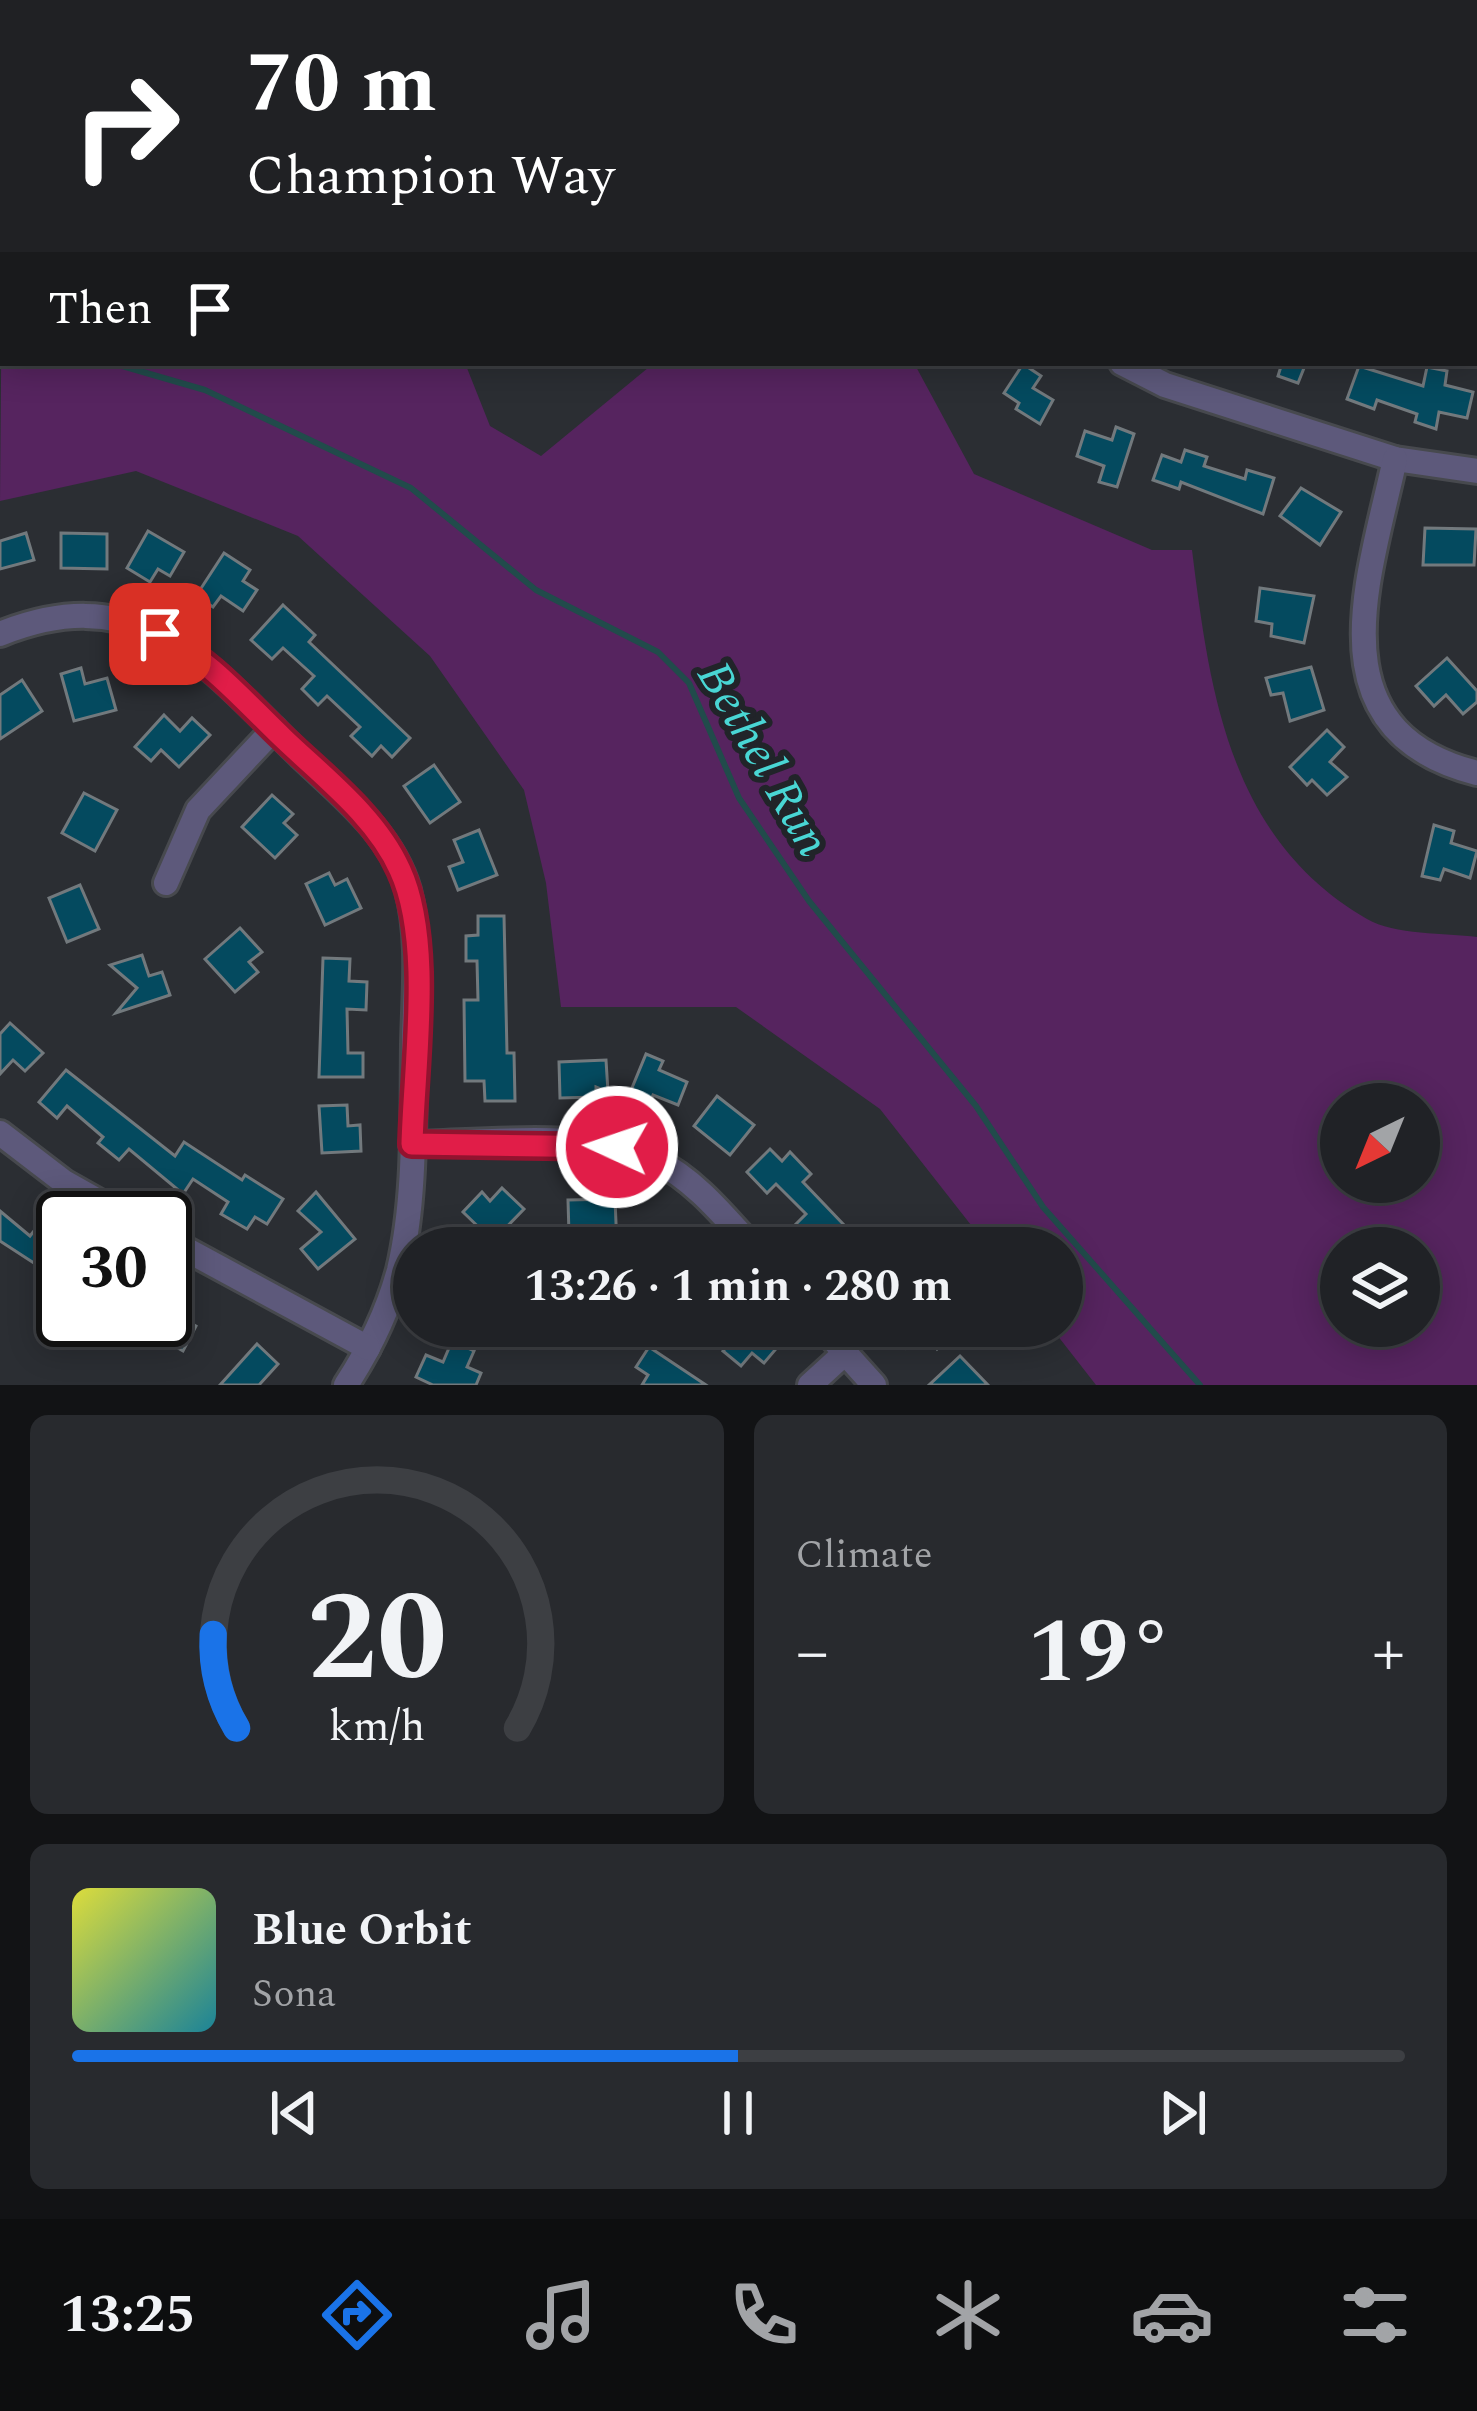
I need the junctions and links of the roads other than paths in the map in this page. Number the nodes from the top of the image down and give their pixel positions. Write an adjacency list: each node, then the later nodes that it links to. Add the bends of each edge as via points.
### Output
1 (1128, 366): 2 (street)
2 (1395, 459): 3 (street); 6 (street, via 1364,603 1365,673 1379,706 1422,754)
3 (1477, 471)
4 (0, 634): 5 (street, via 68,617 132,623 207,661)
5 (274, 729): 7 (street, via 199,810); 9 (street, via 363,815 407,888 416,952)
6 (1477, 773)
7 (166, 883)
8 (0, 1133): 10 (street)
9 (412, 1144): 11 (street, via 633,1151 701,1192); 14 (street, via 399,1270)
10 (80, 1191)
11 (733, 1227)
12 (192, 1253): 14 (street)
13 (840, 1347): 15 (street)
14 (368, 1348): 16 (street)
15 (845, 1353): 17 (street); 18 (street)
16 (346, 1385)
17 (810, 1385)
18 (874, 1385)

